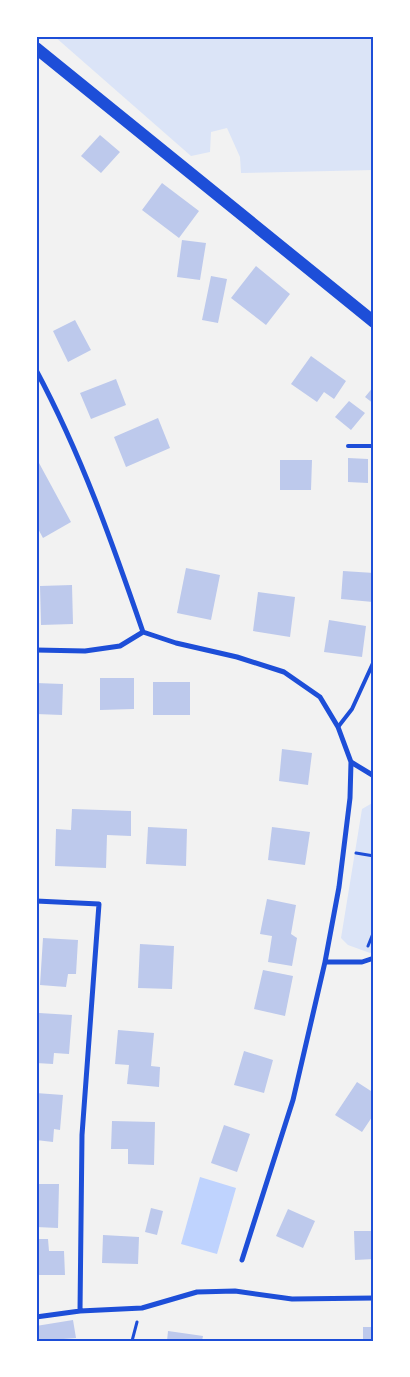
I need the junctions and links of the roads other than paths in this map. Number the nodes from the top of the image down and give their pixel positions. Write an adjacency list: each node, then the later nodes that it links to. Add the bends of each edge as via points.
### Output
1 (36, 48): 2 (main road)
2 (374, 322)
3 (36, 370): 6 (street, via 56,406 101,510)
4 (348, 446): 5 (lane)
5 (374, 446)
6 (143, 632): 7 (street, via 120,646 85,651); 9 (street, via 284,672 320,697)
7 (36, 650)
8 (374, 661): 9 (lane, via 352,709)
9 (338, 727): 10 (street)
10 (352, 762): 11 (street); 14 (street, via 339,887)
11 (374, 776)
12 (36, 901): 17 (street, via 99,904 82,1135)
13 (374, 958): 14 (street, via 362,962)
14 (325, 962): 15 (street, via 293,1100)
15 (242, 1260)
16 (374, 1298): 17 (street, via 292,1299 235,1291 196,1292 142,1308)
17 (80, 1311): 18 (street)
18 (36, 1318)

